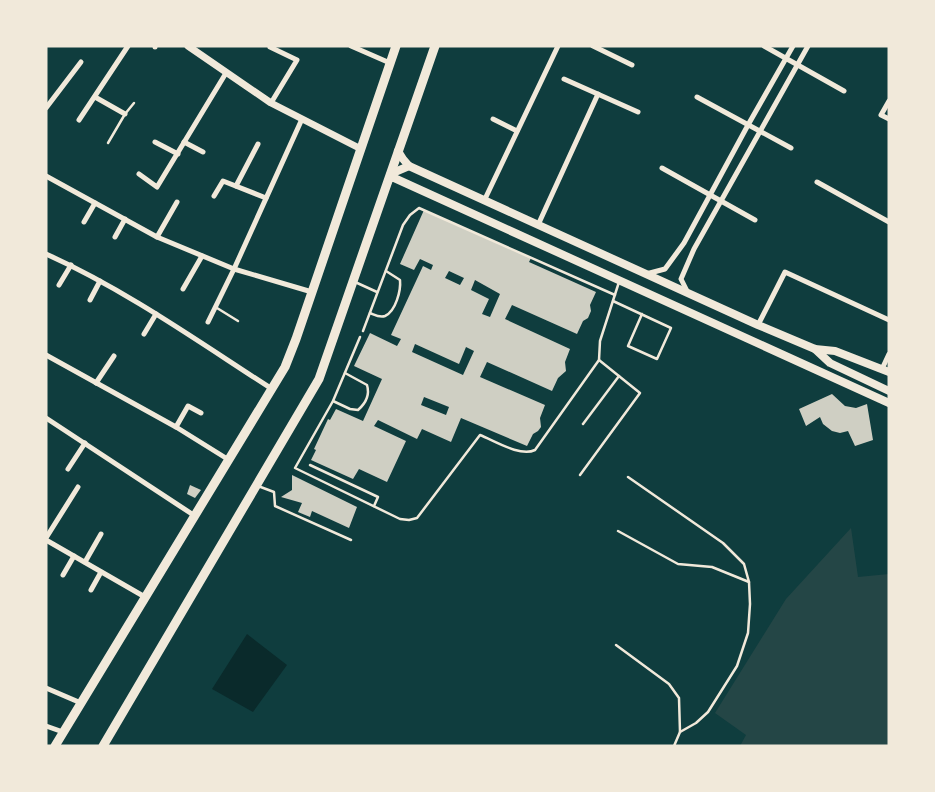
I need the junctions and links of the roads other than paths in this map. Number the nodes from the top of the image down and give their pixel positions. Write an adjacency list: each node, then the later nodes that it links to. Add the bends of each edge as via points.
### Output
1 (128, 46): 20 (street)
2 (188, 46): 16 (street)
3 (351, 46): 14 (street)
4 (396, 46): 14 (main road)
5 (435, 46): 41 (main road)
6 (558, 46): 33 (street)
7 (593, 46): 15 (street)
8 (764, 46): 13 (street)
9 (793, 46): 13 (street)
10 (808, 46): 13 (street)
11 (270, 47): 24 (street, via 297,60)
12 (81, 62): 25 (street)
13 (792, 62): 18 (street); 32 (street); 34 (street)
14 (390, 63): 40 (main road)
15 (632, 65)
16 (226, 72): 24 (street); 36 (street)
17 (564, 79): 19 (street)
18 (844, 91)
19 (598, 94): 26 (street); 63 (street)
20 (95, 97): 27 (street); 31 (street)
21 (697, 97): 32 (street)
22 (889, 101): 30 (street, via 881,115)
23 (134, 103): 27 (lane)
24 (271, 103): 28 (street)
25 (46, 108)
26 (638, 112)
27 (125, 114): 37 (lane)
28 (302, 119): 40 (street); 53 (street)
29 (493, 119): 33 (street)
30 (889, 119)
31 (80, 120)
32 (748, 124): 34 (street); 52 (street)
33 (517, 131): 54 (street)
34 (760, 132): 39 (street); 57 (street)
35 (155, 142): 43 (street)
36 (184, 142): 42 (street); 43 (street)
37 (108, 143)
38 (258, 144): 50 (street)
39 (791, 148)
40 (361, 149): 79 (main road)
41 (398, 151): 44 (main road); 56 (main road)
42 (203, 152)
43 (178, 154): 46 (street, via 157,187)
44 (409, 166): 48 (main road, via 395,172); 54 (main road)
45 (662, 168): 52 (street)
46 (139, 174)
47 (46, 176): 58 (street)
48 (392, 177): 56 (main road); 75 (main road)
49 (817, 182): 62 (street)
50 (236, 186): 51 (street, via 223,181); 53 (street)
51 (214, 196)
52 (712, 197): 57 (street); 66 (street)
53 (266, 198): 71 (street)
54 (484, 201): 63 (main road)
55 (177, 202): 65 (street)
56 (381, 202): 76 (main road)
57 (721, 202): 60 (street); 67 (street)
58 (95, 203): 59 (street); 61 (street)
59 (124, 219): 64 (street); 65 (street)
60 (755, 220)
61 (84, 222)
62 (889, 222)
63 (538, 225): 73 (main road)
64 (115, 237)
65 (157, 237): 69 (street)
66 (684, 243): 67 (street); 73 (street, via 665,269)
67 (694, 249): 81 (street, via 682,279)
68 (46, 254): 70 (street)
69 (202, 256): 71 (street); 78 (street)
70 (72, 265): 74 (street); 77 (street)
71 (234, 269): 79 (street); 85 (street)
72 (386, 271): 80 (lane); 82 (lane, via 403,225 419,208); 86 (lane, via 400,280 397,298 386,316)
73 (646, 274): 81 (main road)
74 (100, 281): 83 (street); 87 (street)
75 (620, 281): 82 (lane); 108 (main road)
76 (353, 282): 80 (lane); 119 (main road, via 319,379)
77 (59, 285)
78 (183, 289)
79 (312, 292): 105 (main road, via 290,355)
80 (378, 293): 86 (lane)
81 (688, 293): 92 (main road)
82 (615, 295): 84 (lane)
83 (90, 300)
84 (613, 301): 88 (lane); 100 (lane, via 600,341)
85 (215, 307): 90 (lane); 91 (street)
86 (370, 313): 93 (lane)
87 (156, 314): 94 (street); 105 (street)
88 (642, 314): 88 (lane, via 671,328 657,359 628,346)
89 (889, 320): 92 (street, via 785,272)
90 (238, 321)
91 (208, 322)
92 (758, 326): 96 (main road)
93 (363, 331)
94 (144, 334)
95 (360, 337): 102 (lane)
96 (815, 349): 101 (main road, via 835,351); 106 (main road, via 830,363)
97 (889, 354): 101 (street)
98 (46, 355): 104 (street)
99 (114, 356): 104 (street)
100 (599, 360): 103 (lane); 121 (lane, via 535,450 521,452 480,435 417,518 400,519)
101 (886, 371)
102 (345, 373): 107 (lane); 107 (lane, via 367,385 366,400 358,410)
103 (619, 376): 111 (lane); 117 (lane, via 640,393)
104 (96, 383): 112 (street)
105 (272, 389): 114 (main road)
106 (889, 391)
107 (333, 401): 121 (lane, via 295,468)
108 (889, 403)
109 (201, 413): 112 (street, via 188,406)
110 (46, 418): 113 (street)
111 (583, 424)
112 (176, 427): 114 (street)
113 (85, 444): 116 (street); 122 (street)
114 (229, 460): 122 (main road)
115 (310, 465): 121 (lane, via 378,497)
116 (68, 469)
117 (580, 475)
118 (628, 477): 131 (lane, via 723,543 744,564)
119 (257, 486): 126 (lane, via 274,492 275,506); 141 (main road)
120 (78, 487): 125 (street)
121 (374, 506)
122 (195, 516): 133 (main road)
123 (618, 531): 131 (lane, via 678,564 712,567)
124 (101, 534): 128 (street)
125 (46, 539): 127 (street)
126 (351, 540)
127 (74, 556): 128 (street); 130 (street)
128 (84, 562): 129 (street)
129 (101, 572): 132 (street); 133 (street)
130 (63, 575)
131 (749, 582): 139 (lane, via 748,633 737,666 708,712)
132 (91, 590)
133 (145, 597): 136 (main road)
134 (616, 645): 139 (lane, via 669,684 679,698)
135 (46, 688): 136 (street)
136 (81, 703): 138 (main road)
137 (46, 726): 138 (street)
138 (63, 732): 140 (main road)
139 (680, 732): 142 (lane)
140 (56, 746)
141 (102, 746)
142 (674, 746)

